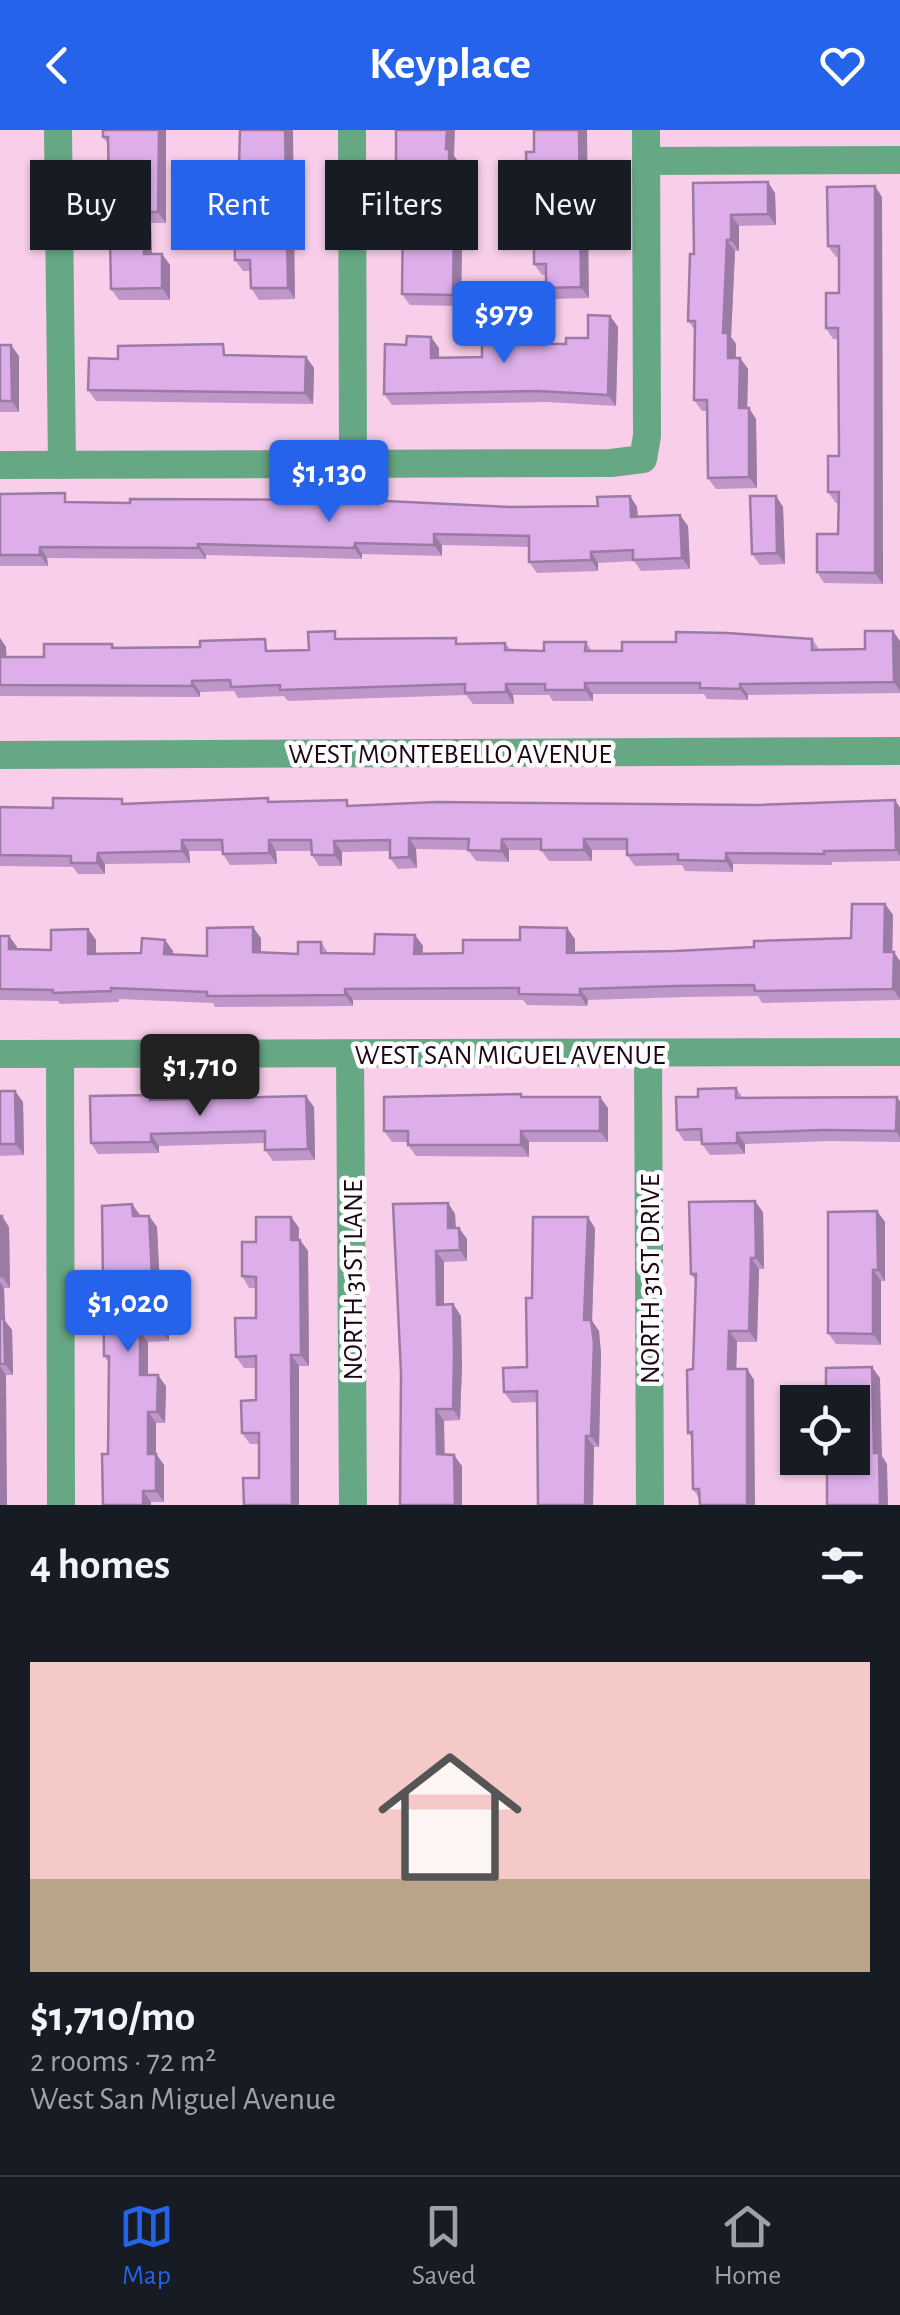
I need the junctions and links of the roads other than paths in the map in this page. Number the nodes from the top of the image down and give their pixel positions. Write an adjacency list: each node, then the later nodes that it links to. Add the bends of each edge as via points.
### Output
1 (58, 130): 7 (street)
2 (352, 130): 6 (street)
3 (646, 130): 5 (street)
4 (900, 160): 5 (street)
5 (646, 161): 6 (street, via 643,459)
6 (353, 464): 7 (street)
7 (62, 465): 8 (street)
8 (0, 466)
9 (900, 751): 10 (street, WEST MONTEBELLO AVENUE)
10 (0, 754)
11 (900, 1052): 14 (street, WEST SAN MIGUEL AVENUE)
12 (0, 1054): 13 (street, WEST SAN MIGUEL AVENUE)
13 (60, 1054): 15 (street, WEST SAN MIGUEL AVENUE); 16 (street)
14 (648, 1054): 15 (street, WEST SAN MIGUEL AVENUE); 18 (street, NORTH 31ST DRIVE)
15 (350, 1055): 17 (street, NORTH 31ST LANE)
16 (61, 1505)
17 (353, 1505)
18 (650, 1505)

